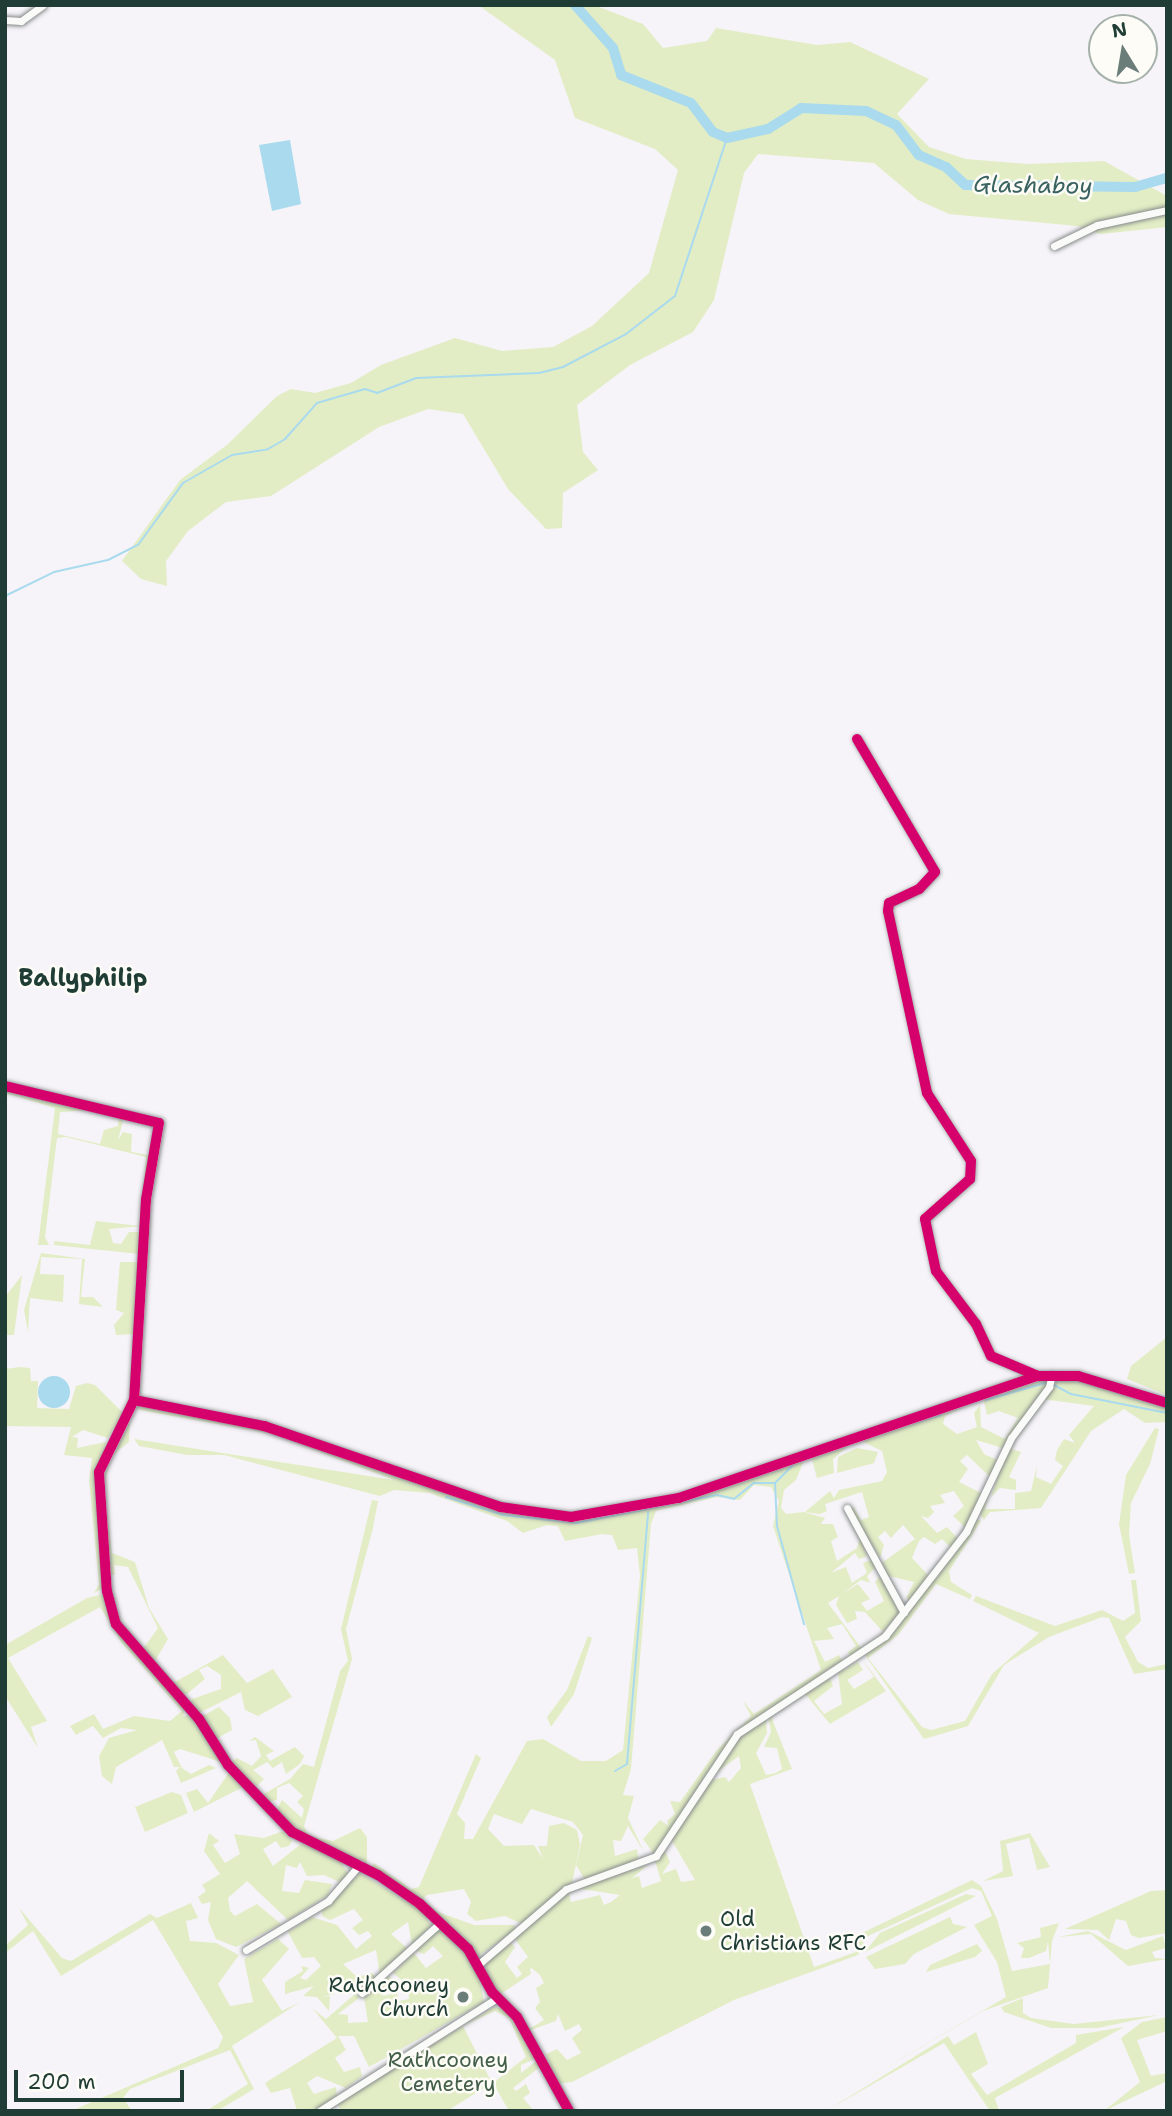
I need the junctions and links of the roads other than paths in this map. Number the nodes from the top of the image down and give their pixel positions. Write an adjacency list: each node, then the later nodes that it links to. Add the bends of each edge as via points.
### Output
1 (43, 5): 2 (street, via 21,21)
2 (5, 20)
3 (1167, 210): 4 (street, via 1097,225)
4 (1054, 246)
5 (857, 739): 8 (street, via 935,872 919,889 889,903 888,911 927,1093 971,1161 970,1179 925,1219 936,1271 976,1324 991,1356)
6 (5, 1086): 9 (street, via 159,1123 146,1200)
7 (1052, 1374): 8 (street); 10 (street, via 1097,1380); 12 (street, via 1049,1387 1011,1438 971,1525)
8 (1038, 1376): 9 (street, via 679,1498 570,1517 500,1507 292,1435)
9 (134, 1399): 13 (street, via 99,1472 107,1591 116,1624 199,1719 228,1765 284,1825 306,1843)
10 (1167, 1403)
11 (847, 1508): 12 (street)
12 (904, 1613): 16 (street, via 865,1650 737,1734 656,1856 566,1889)
13 (360, 1864): 14 (street); 15 (street, via 328,1901)
14 (441, 1923): 16 (street); 17 (street)
15 (246, 1950)
16 (480, 1963): 18 (street)
17 (362, 1993)
18 (497, 1998): 19 (street); 20 (street, via 517,2017)
19 (318, 2111)
20 (569, 2111)

